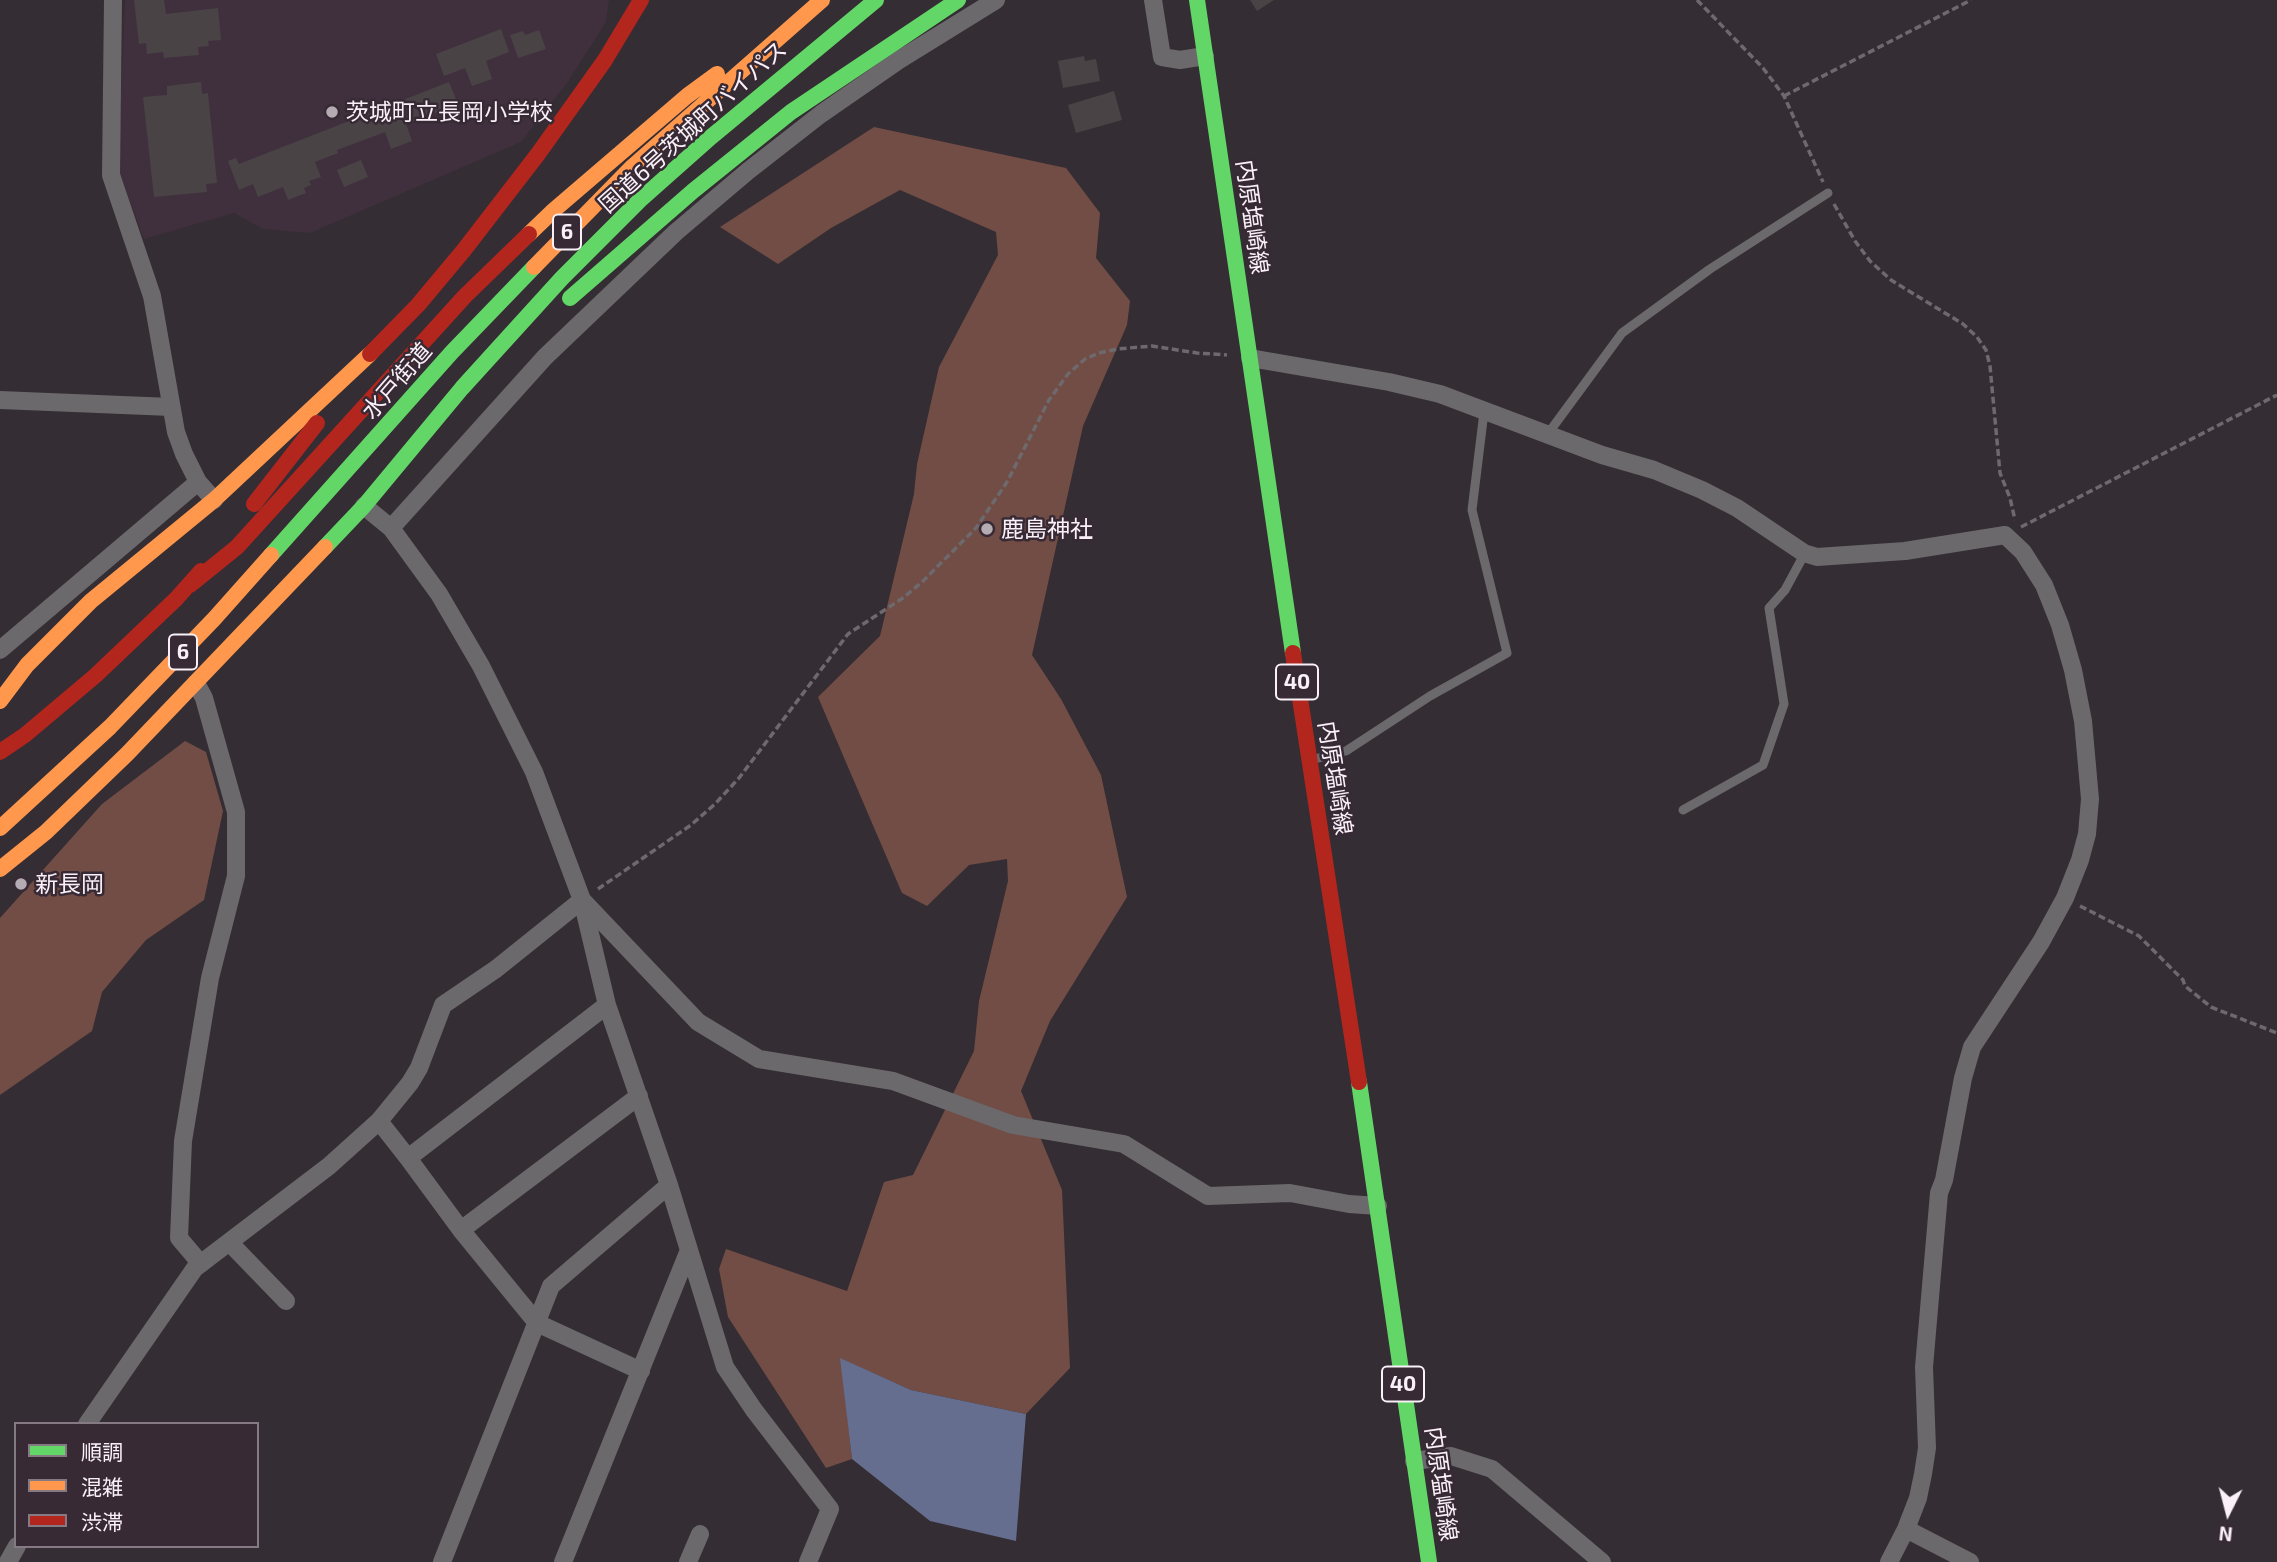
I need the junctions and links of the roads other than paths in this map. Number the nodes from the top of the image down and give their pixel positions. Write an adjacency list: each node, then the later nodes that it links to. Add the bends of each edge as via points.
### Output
1 (113, 0): 15 (street, via 111,175 152,296)
2 (641, 0): 11 (main road, via 605,60 523,175 418,305)
3 (821, 0): 23 (main road, via 687,96 554,210 465,296 237,547); 30 (main road, 水戸街道 / 6, via 583,216 452,352 214,619 110,727)
4 (876, 0): 13 (main road, 国道6号茨城町バイパス / 6, via 640,200)
5 (958, 0): 13 (main road, via 791,112)
6 (996, 0): 21 (street, via 821,114 676,232 545,357)
7 (1153, 0): 9 (street, via 1162,57 1180,61)
8 (1197, 0): 9 (main road, 内原塩崎線 / 40)
9 (1205, 56): 12 (main road, 内原塩崎線 / 40)
10 (1828, 193): 17 (lane, via 1622,333)
11 (378, 346): 19 (main road); 23 (main road)
12 (1250, 358): 16 (street, via 1389,382 1440,394); 28 (main road, 内原塩崎線 / 40)
13 (461, 388): 20 (main road, 6)
14 (0, 400): 15 (street)
15 (171, 407): 18 (street, via 184,454)
16 (1484, 412): 17 (street); 28 (lane, via 1472,510 1507,653 1346,751)
17 (1547, 435): 22 (street, via 1702,490)
18 (198, 482): 19 (street); 24 (street)
19 (214, 500): 26 (main road, via 91,601 27,666)
20 (363, 506): 21 (street); 25 (main road, 6)
21 (391, 528): 34 (street, via 439,594 481,666 534,772)
22 (1805, 553): 29 (lane, via 1769,608 1784,704 1763,765); 50 (street, via 1817,557 1905,551 2006,535 2024,552 2044,585 2073,670 2083,722 2090,799 2080,860 2041,942 1972,1047 1964,1078 1939,1193 1924,1367 1927,1448 1918,1498)
23 (190, 584): 27 (main road, via 95,677)
24 (0, 650)
25 (196, 683): 31 (main road, 6); 44 (street, via 236,812 236,876 210,978 183,1141 179,1238)
26 (0, 701)
27 (0, 752)
28 (1309, 760): 40 (main road, 内原塩崎線 / 40)
29 (1683, 810)
30 (0, 828)
31 (46, 832): 32 (main road, 6); 33 (main road)
32 (0, 869)
33 (0, 879)
34 (582, 900): 35 (street); 37 (street, via 443,1005 419,1068); 40 (street, via 698,1023 759,1059 893,1082 1013,1125 1124,1144 1208,1196 1290,1193)
35 (607, 1005): 36 (street); 38 (street)
36 (639, 1096): 39 (street); 41 (street)
37 (379, 1121): 38 (street); 42 (street)
38 (408, 1158): 41 (street)
39 (669, 1185): 43 (street); 46 (street, via 551,1286)
40 (1378, 1206): 49 (main road, 内原塩崎線 / 40)
41 (461, 1230): 46 (street)
42 (229, 1242): 44 (street); 45 (street)
43 (689, 1250): 47 (street); 55 (street, via 725,1367 830,1509)
44 (201, 1264): 48 (street)
45 (285, 1301)
46 (537, 1323): 47 (street); 52 (street)
47 (641, 1371): 53 (street)
48 (88, 1422)
49 (1414, 1461): 56 (main road, 内原塩崎線 / 40); 57 (street, via 1451,1456 1492,1469)
50 (1906, 1529): 58 (street); 59 (street)
51 (700, 1534): 54 (street)
52 (442, 1562)
53 (563, 1562)
54 (688, 1562)
55 (808, 1562)
56 (1429, 1562)
57 (1602, 1562)
58 (1889, 1562)
59 (1970, 1562)

